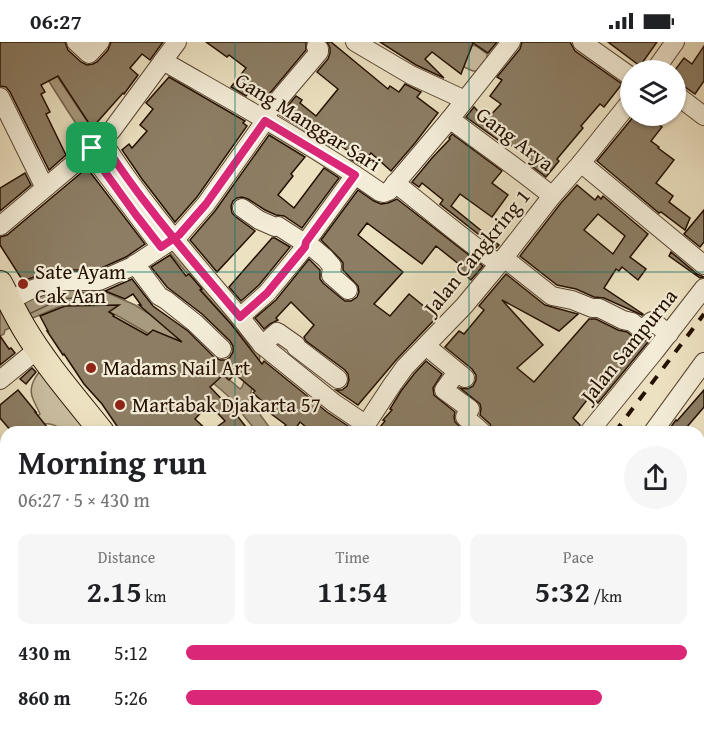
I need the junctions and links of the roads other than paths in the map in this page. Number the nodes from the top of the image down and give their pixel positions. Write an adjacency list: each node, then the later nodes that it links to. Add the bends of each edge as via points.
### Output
1 (75, 42): 2 (street, via 89,54)
2 (100, 42)
3 (354, 42): 12 (street)
4 (511, 42): 12 (street, Gang Manggar Sari)
5 (582, 42): 10 (street)
6 (675, 42): 9 (street)
7 (314, 45): 17 (street, via 319,52)
8 (166, 49): 17 (street, Gang Manggar Sari); 18 (street, via 115,125)
9 (662, 60)
10 (620, 69)
11 (0, 97): 22 (street)
12 (465, 100): 16 (street, Gang Manggar Sari)
13 (686, 102): 15 (street)
14 (620, 115): 19 (street, Jalan Cangkring 1)
15 (704, 116)
16 (450, 119): 21 (street, Gang Manggar Sari); 23 (street, Gang Arya)
17 (264, 120): 20 (street, Gang Manggar Sari); 26 (street, via 206,204)
18 (96, 145): 22 (street); 26 (street)
19 (582, 163): 23 (street, Jalan Cangkring 1); 30 (street)
20 (355, 175): 21 (street, Gang Manggar Sari, via 384,193); 27 (street)
21 (395, 183): 28 (street, via 470,243)
22 (45, 188): 25 (street)
23 (552, 195): 28 (street, Jalan Cangkring 1)
24 (242, 208): 27 (street)
25 (0, 226)
26 (167, 243): 29 (street); 34 (street)
27 (306, 243): 32 (street, via 325,258 332,266 331,275); 34 (street, via 267,293)
28 (502, 261): 35 (street, via 552,296 599,308 642,330 652,321); 37 (street, Jalan Cangkring 1)
29 (135, 264): 33 (street, via 99,281 65,281); 39 (street, via 159,296)
30 (704, 265)
31 (704, 288): 35 (street, Jalan Sampurna)
32 (348, 290)
33 (6, 296): 38 (main road)
34 (240, 317): 36 (street)
35 (669, 334): 47 (street, Jalan Sampurna)
36 (262, 345): 42 (street, via 277,332); 44 (street)
37 (426, 346): 45 (street, Jalan Cangkring 1, via 405,367); 46 (street, via 461,375 444,390 470,409 465,417)
38 (38, 350): 41 (street); 43 (main road)
39 (222, 350)
40 (704, 362): 48 (street)
41 (0, 380)
42 (338, 380)
43 (97, 426)
44 (361, 426)
45 (364, 426)
46 (475, 426)
47 (594, 426)
48 (657, 426)

